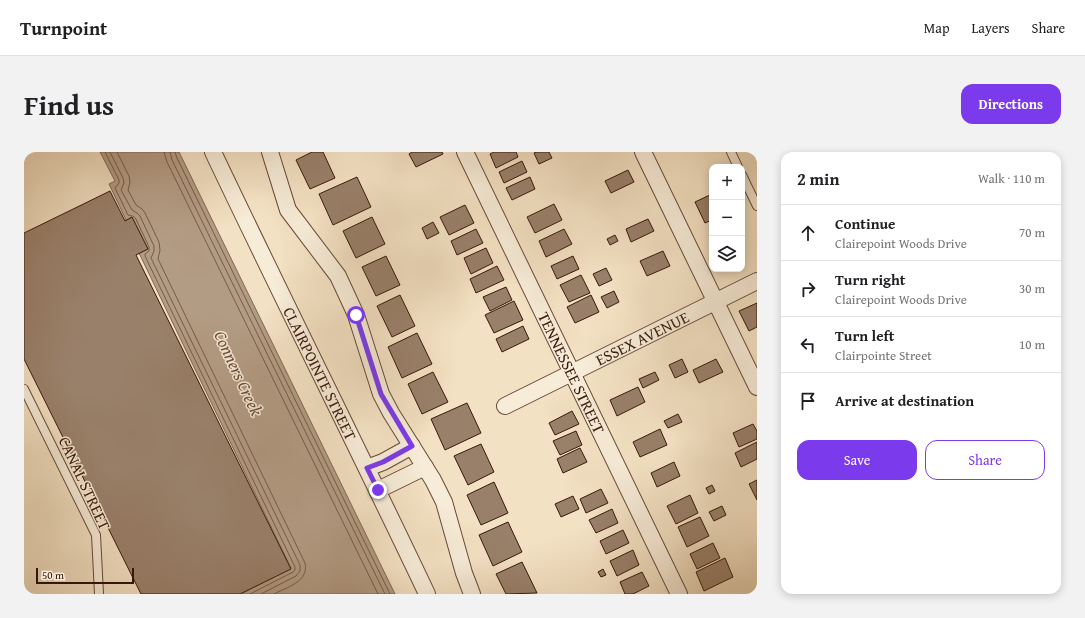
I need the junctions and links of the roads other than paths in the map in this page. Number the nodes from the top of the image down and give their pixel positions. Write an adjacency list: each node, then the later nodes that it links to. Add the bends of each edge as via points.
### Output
1 (213, 152): 17 (street, CLAIRPOINTE STREET)
2 (270, 152): 15 (street, via 288,210 338,276 356,315 381,394)
3 (465, 152): 11 (street, TENNESSEE STREET)
4 (643, 152): 10 (street)
5 (731, 152): 6 (lane)
6 (737, 164)
7 (745, 181): 8 (lane)
8 (757, 206)
9 (757, 281): 10 (street, ESSEX AVENUE)
10 (715, 301): 11 (street, ESSEX AVENUE); 12 (street)
11 (572, 373): 14 (street, ESSEX AVENUE); 22 (street, TENNESSEE STREET)
12 (757, 387)
13 (24, 389): 19 (lane, CANAL STREET, via 96,535)
14 (505, 406)
15 (412, 446): 16 (street); 17 (street)
16 (425, 467): 18 (street); 21 (street, via 444,502)
17 (367, 468): 18 (street, CLAIRPOINTE STREET)
18 (378, 490): 20 (street, CLAIRPOINTE STREET)
19 (98, 594)
20 (427, 594)
21 (472, 594)
22 (679, 594)

